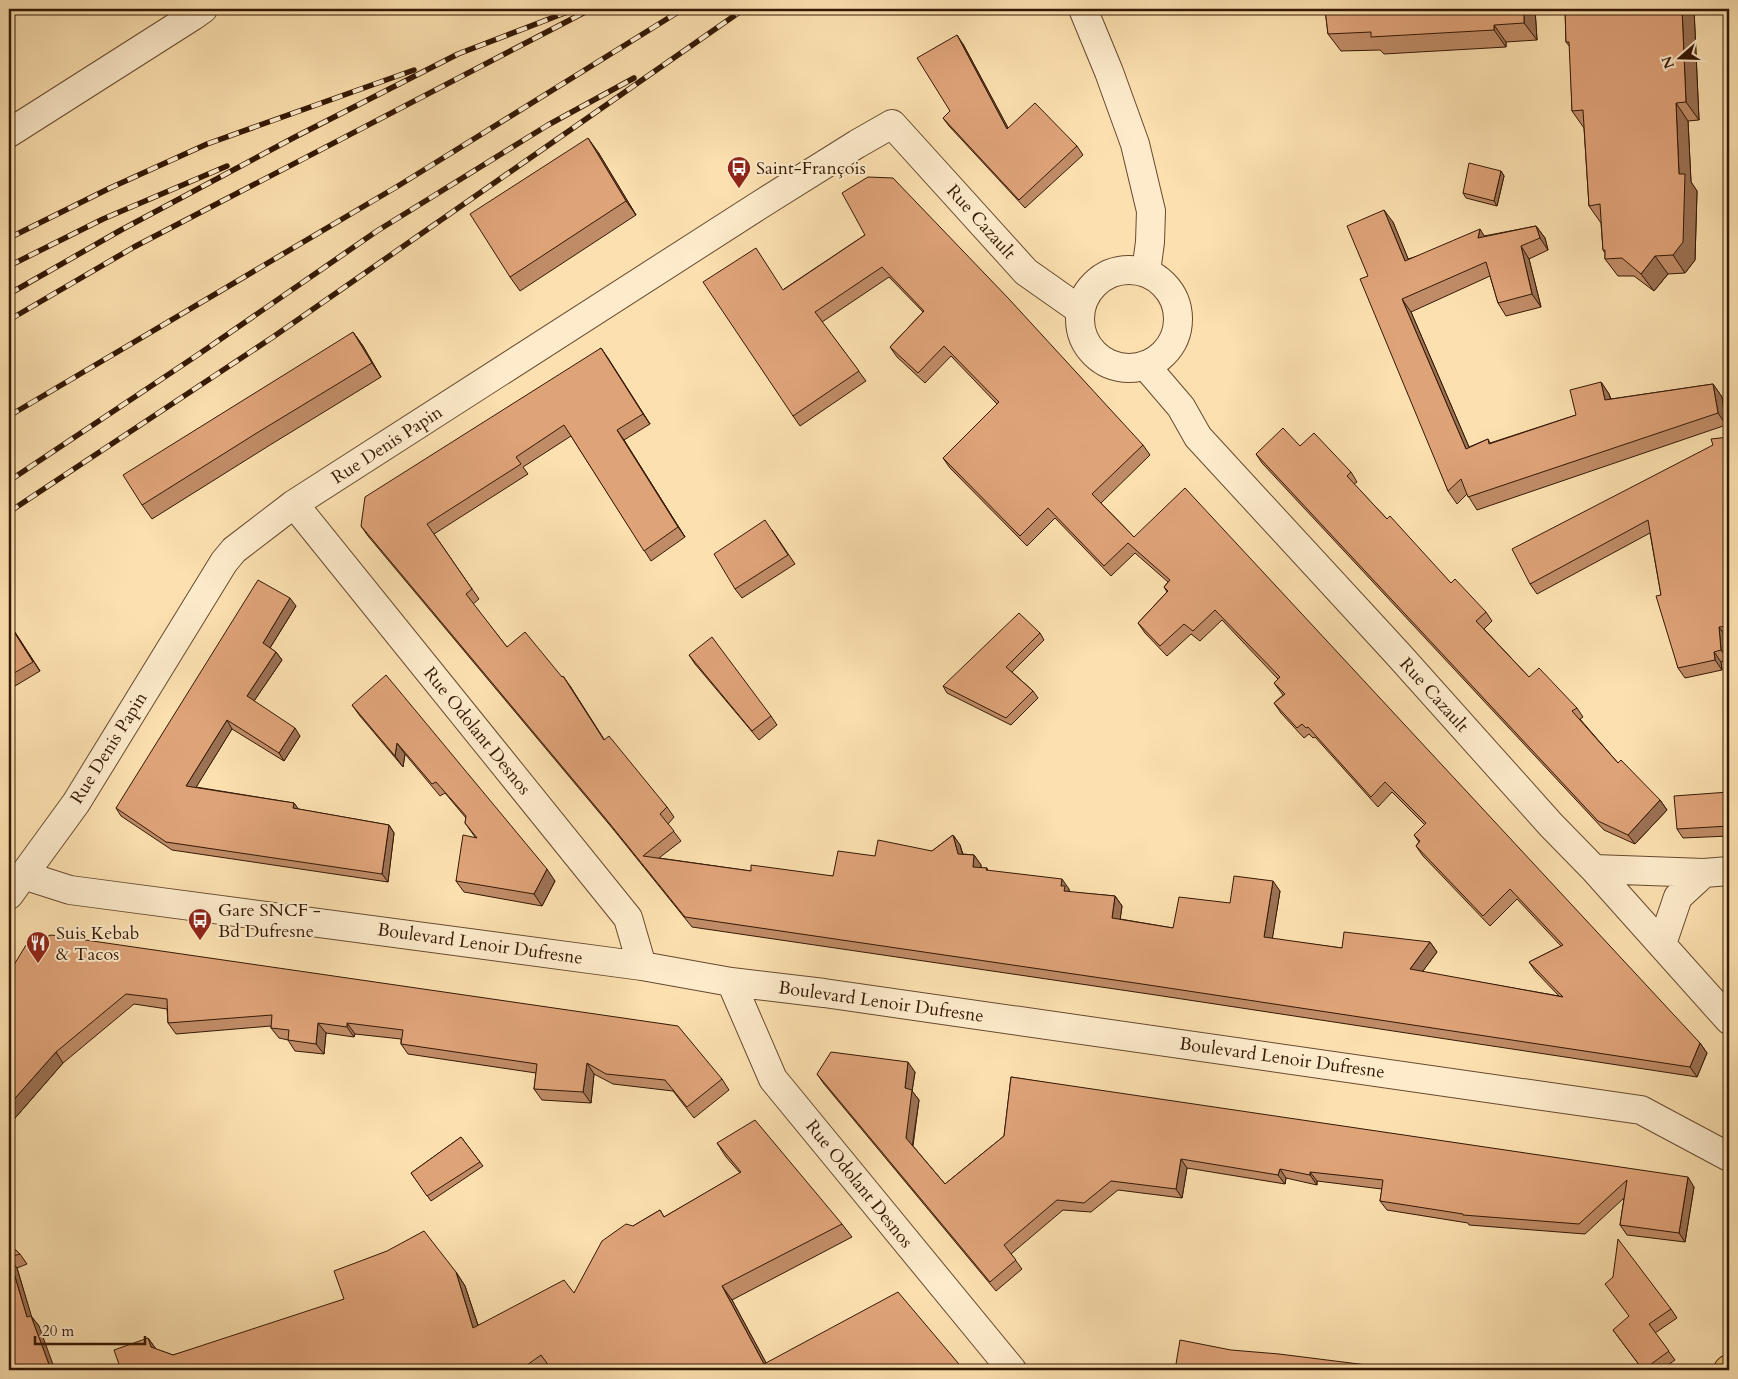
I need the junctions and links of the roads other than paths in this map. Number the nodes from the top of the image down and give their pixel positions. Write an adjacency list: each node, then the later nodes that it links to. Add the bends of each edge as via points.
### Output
1 (203, 9): 4 (street)
2 (1083, 9): 5 (street, via 1135,144 1149,202 1150,242)
3 (892, 124): 6 (street, Rue Cazault, via 1026,272); 8 (street, Rue Denis Papin, via 758,206)
4 (9, 133)
5 (1146, 272): 6 (street, via 1129,269 1111,272 1086,294); 7 (street, via 1169,290 1176,304 1178,319 1170,347)
6 (1080, 310): 7 (street, via 1080,325 1091,352 1116,367)
7 (1145, 365): 9 (street, Rue Cazault, via 1181,407 1198,436)
8 (294, 504): 11 (street, Rue Denis Papin, via 234,550 224,562 76,803); 13 (street, Rue Odolant Desnos, via 628,918)
9 (1594, 869): 10 (street); 12 (street, Rue Cazault)
10 (1717, 872): 12 (street, via 1678,897)
11 (16, 885): 13 (street, Boulevard Lenoir Dufresne)
12 (1662, 944): 15 (street, Rue Cazault)
13 (642, 966): 14 (street, Boulevard Lenoir Dufresne)
14 (731, 982): 16 (street, Boulevard Lenoir Dufresne, via 1641,1110); 17 (street, Rue Odolant Desnos, via 772,1079)
15 (1729, 1020)
16 (1729, 1157)
17 (1012, 1370)

